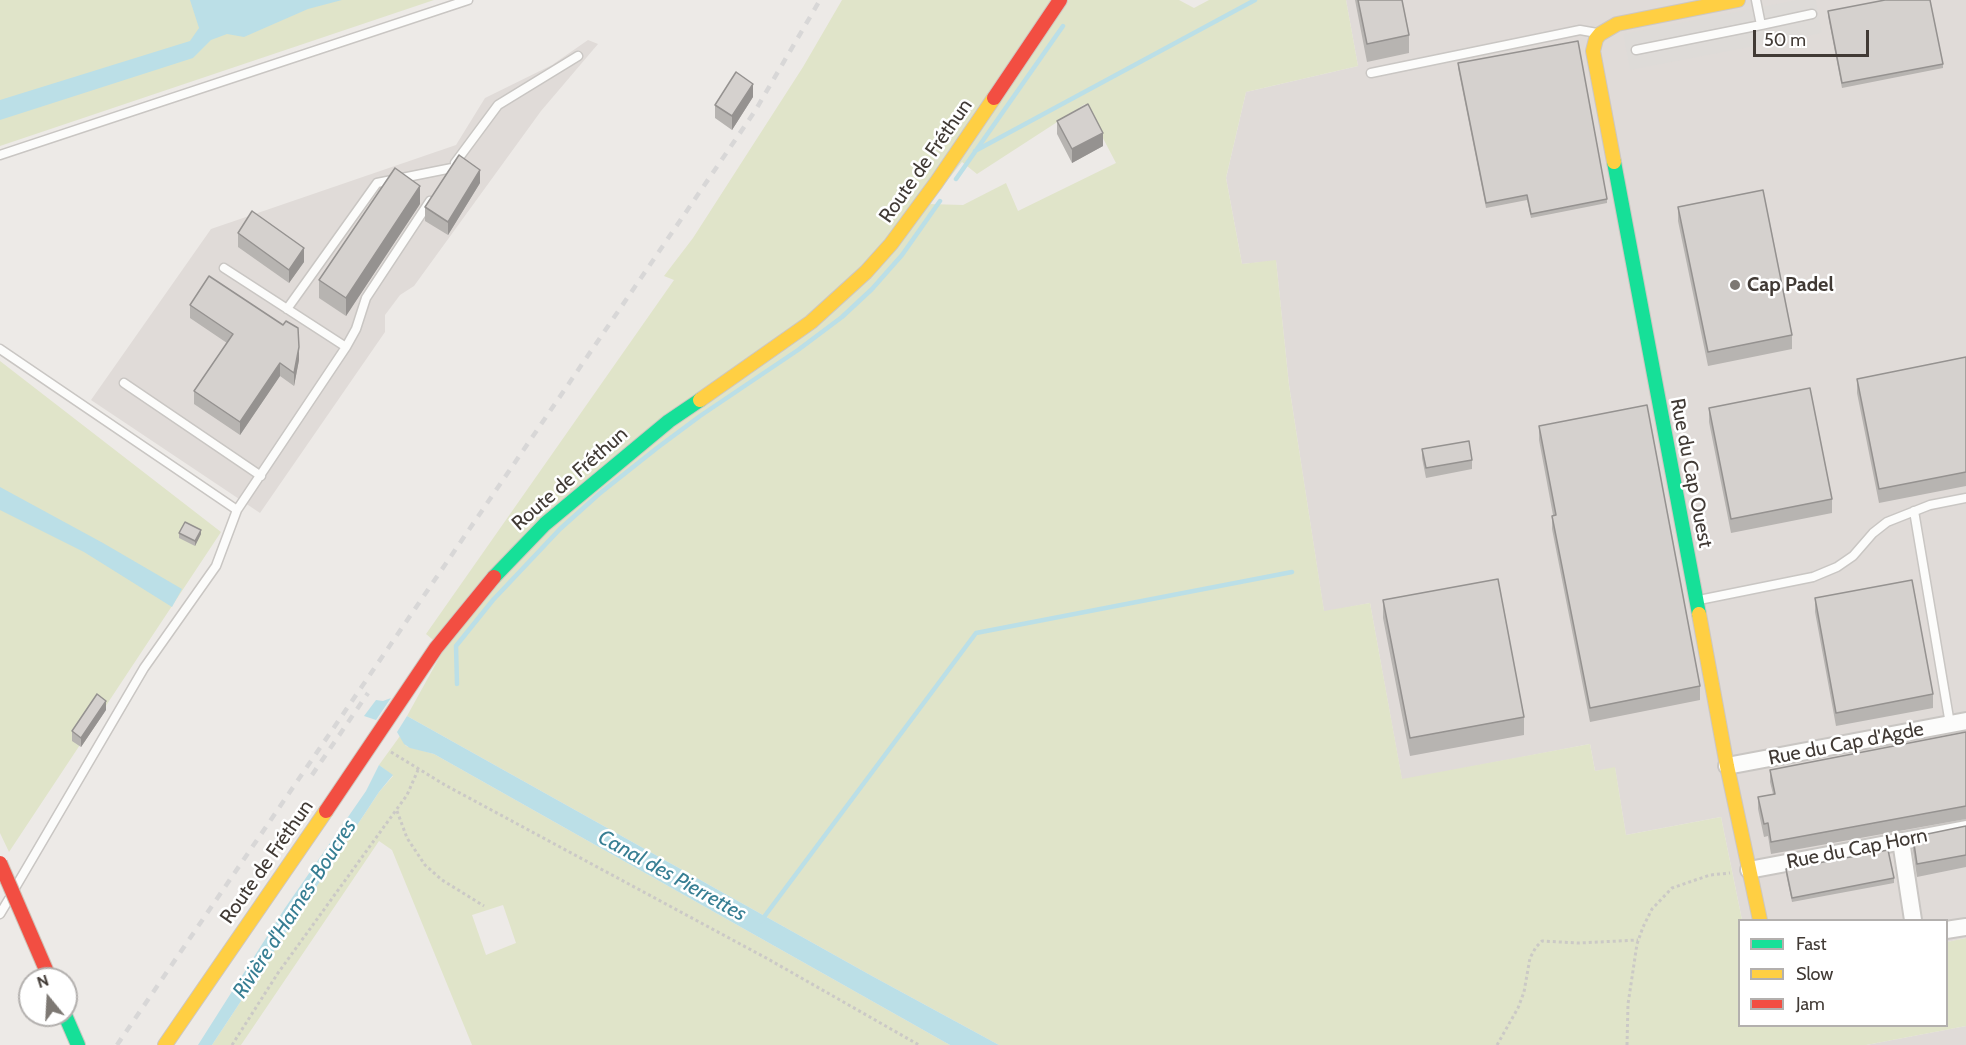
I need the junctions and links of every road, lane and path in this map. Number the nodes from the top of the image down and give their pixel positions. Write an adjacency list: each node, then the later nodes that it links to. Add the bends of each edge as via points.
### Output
1 (468, 0): 11 (lane)
2 (1060, 0): 26 (street, Route de Fréthun, via 936,183 866,272 811,322 669,421 561,509 471,603 436,648)
3 (1738, 0): 7 (street, via 1617,24)
4 (1756, 0): 6 (lane)
5 (1812, 14): 6 (lane)
6 (1761, 25): 8 (lane)
7 (1600, 34): 10 (lane, via 1580,30); 24 (street, Rue du Cap Ouest, via 1593,45 1593,57)
8 (1636, 50)
9 (578, 56): 12 (lane, via 498,105)
10 (1371, 73)
11 (0, 155)
12 (452, 168): 13 (lane); 16 (lane, via 377,183)
13 (445, 178)
14 (438, 188): 17 (lane, via 366,298)
15 (224, 268): 16 (lane)
16 (287, 309): 17 (lane)
17 (346, 347): 20 (lane)
18 (0, 349): 22 (lane)
19 (124, 383): 20 (lane)
20 (261, 476): 22 (lane)
21 (1966, 498): 23 (lane)
22 (237, 510): 35 (lane, via 216,566 144,668)
23 (1914, 511): 24 (lane, via 1887,522 1853,556 1813,577); 25 (lane)
24 (1695, 601): 27 (street, Rue du Cap Ouest)
25 (1958, 723): 27 (street, Rue du Cap d'Agde)
26 (375, 741): 28 (path); 44 (street, Route de Fréthun)
27 (1727, 766): 33 (street, Rue du Cap Ouest)
28 (418, 770): 29 (path); 46 (path)
29 (396, 810): 34 (path, via 425,865); 45 (path, via 278,973)
30 (1966, 828): 31 (street, Rue du Cap Horn)
31 (1901, 841): 33 (street, Rue du Cap Horn); 37 (street)
32 (0, 863): 41 (street, bridge)
33 (1749, 870): 36 (street, Rue du Cap Ouest); 40 (path, via 1710,875 1672,888 1652,909)
34 (484, 906)
35 (0, 914)
36 (1760, 919)
37 (1913, 919)
38 (1966, 927): 39 (street)
39 (1948, 930)
40 (1639, 940): 47 (path, via 1542,941 1530,958 1518,1008); 48 (path, via 1628,1004)
41 (45, 967)
42 (70, 1027): 43 (street)
43 (78, 1045)
44 (165, 1045)
45 (232, 1045)
46 (919, 1045)
47 (1497, 1045)
48 (1627, 1045)

